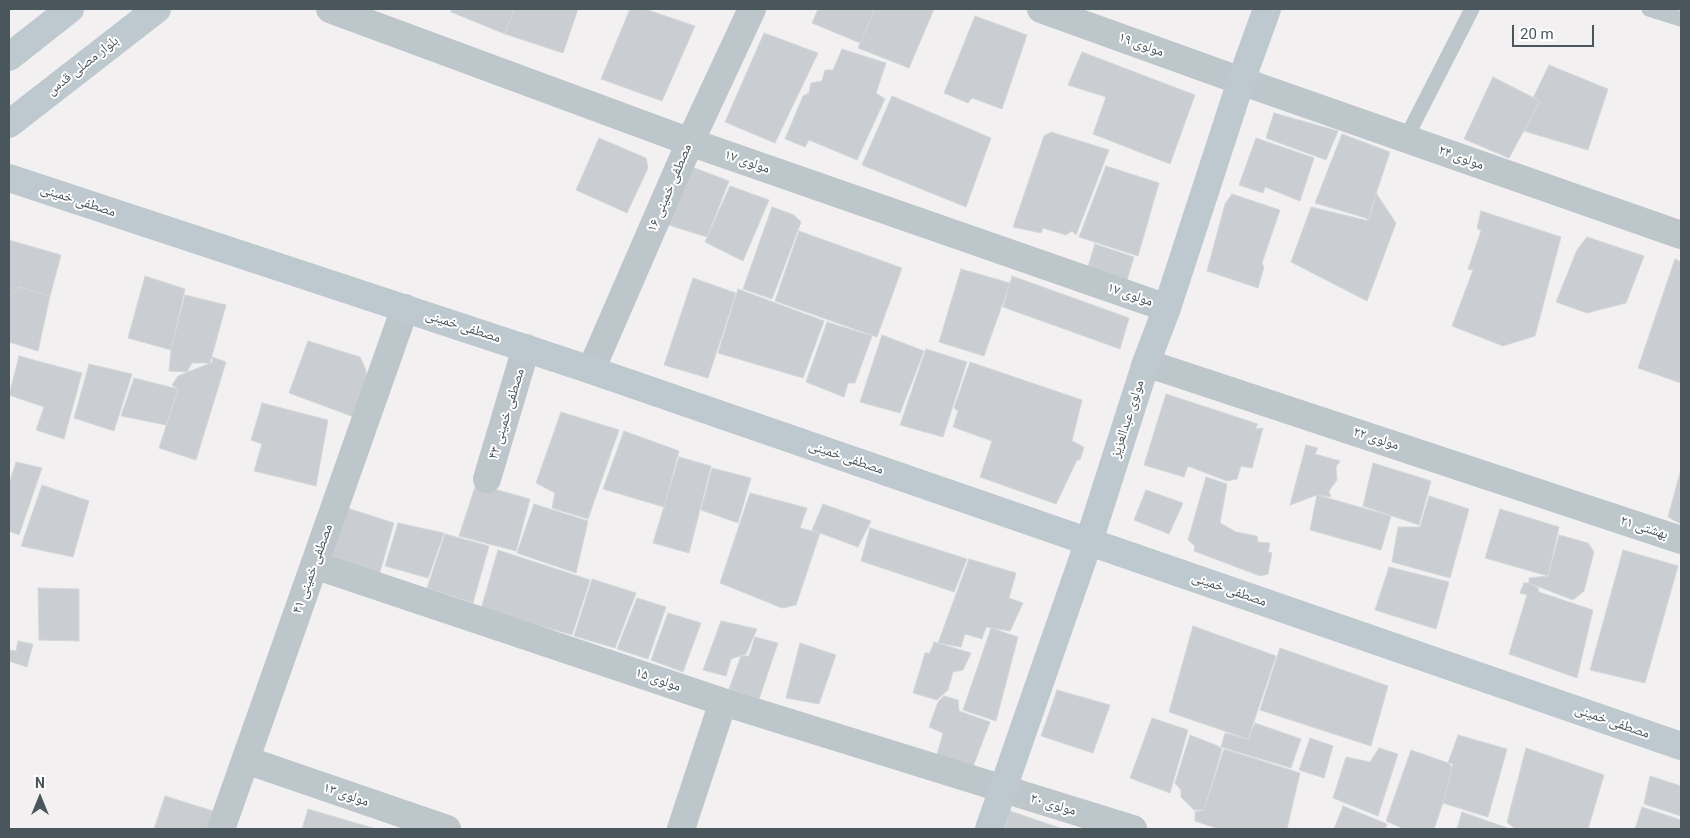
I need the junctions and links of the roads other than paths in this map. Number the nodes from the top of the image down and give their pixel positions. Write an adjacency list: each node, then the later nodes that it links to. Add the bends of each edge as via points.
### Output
1 (70, 9): 10 (main road)
2 (157, 9): 12 (main road, بلوار مصلی قدس)
3 (330, 9): 14 (street, مولوی ۱۷)
4 (752, 9): 14 (street, مصطفی خمینی ۱۶)
5 (1041, 9): 11 (street, مولوی ۱۹)
6 (1268, 9): 11 (main road, مولوی عبدالعزیز)
7 (1472, 9): 13 (lane)
8 (1649, 9): 9 (lane)
9 (1681, 19)
10 (9, 57)
11 (1240, 81): 13 (street, مولوی ۲۴); 18 (main road, مولوی عبدالعزیز)
12 (9, 124)
13 (1406, 138): 16 (street, مولوی ۲۴)
14 (690, 142): 18 (street, مولوی ۱۷); 21 (street, مصطفی خمینی ۱۶)
15 (9, 178): 17 (main road, مصطفی خمینی)
16 (1681, 235)
17 (406, 308): 19 (main road, مصطفی خمینی); 26 (street, مصطفی خمینی ۴۱)
18 (1167, 308): 20 (main road, مولوی عبدالعزیز)
19 (526, 348): 21 (main road, مصطفی خمینی); 22 (street, مصطفی خمینی ۴۳)
20 (1146, 364): 23 (street, مولوی ۲۲); 25 (main road, مولوی عبدالعزیز)
21 (591, 370): 25 (main road, مصطفی خمینی)
22 (487, 479)
23 (1607, 515): 24 (street, بهشتی ۲۱)
24 (1681, 540)
25 (1089, 541): 28 (main road, مصطفی خمینی); 30 (main road, مولوی عبدالعزیز)
26 (314, 565): 27 (street, مولوی ۱۵); 29 (street, مصطفی خمینی ۴۱)
27 (723, 702): 30 (street, مولوی ۱۵); 33 (street)
28 (1681, 746)
29 (246, 760): 31 (street, مصطفی خمینی ۴۱); 32 (street, مولوی ۱۳)
30 (1003, 789): 34 (main road, مولوی عبدالعزیز); 35 (street, مولوی ۲۰)
31 (221, 829)
32 (447, 829)
33 (681, 829)
34 (989, 829)
35 (1132, 829)

